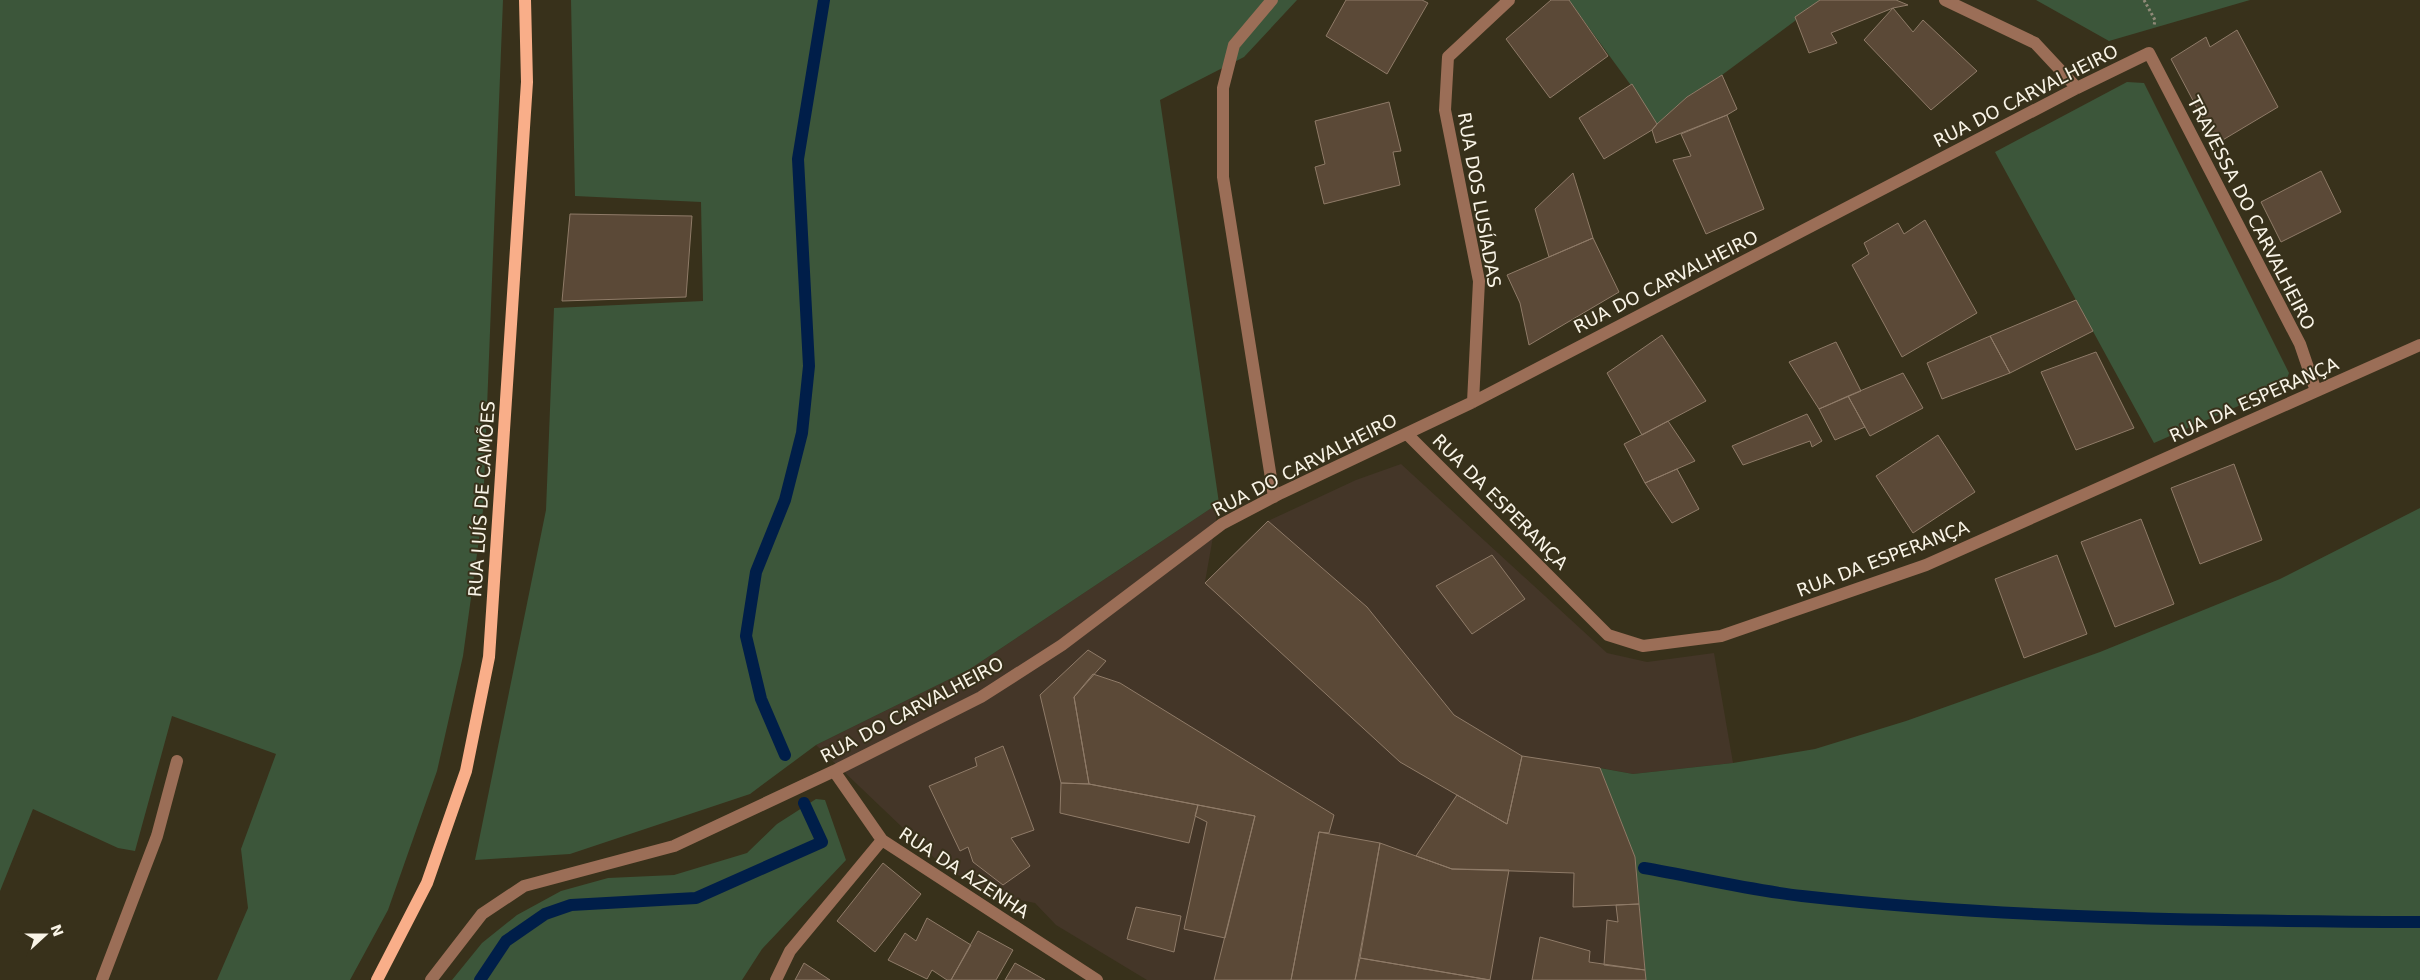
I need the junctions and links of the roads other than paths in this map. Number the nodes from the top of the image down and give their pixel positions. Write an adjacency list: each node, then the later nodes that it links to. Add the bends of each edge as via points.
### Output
1 (525, 0): 16 (main road, RUA LUÍS DE CAMÕES, via 527,82 489,657 463,781 427,883)
2 (1272, 0): 11 (street, via 1234,45 1223,88 1223,177)
3 (1510, 0): 9 (street, RUA DOS LUSÍADAS, via 1448,57 1445,110 1479,281)
4 (1946, 0): 6 (street, via 2035,43)
5 (2149, 53): 6 (street, RUA DO CARVALHEIRO); 8 (street, TRAVESSA DO CARVALHEIRO, via 2300,344)
6 (2077, 88): 9 (street, RUA DO CARVALHEIRO)
7 (2420, 345): 8 (street, RUA DA ESPERANÇA)
8 (2316, 391): 10 (street, RUA DA ESPERANÇA, via 1926,565 1722,636 1643,646 1608,634)
9 (1473, 402): 10 (street, RUA DO CARVALHEIRO)
10 (1406, 434): 11 (street, RUA DO CARVALHEIRO)
11 (1274, 497): 13 (street, RUA DO CARVALHEIRO, via 1222,524 1062,645 981,697)
12 (177, 762): 15 (street, via 157,836)
13 (834, 771): 14 (street, RUA DA AZENHA); 17 (street, RUA DO CARVALHEIRO, via 674,846 524,886 482,914)
14 (882, 840): 18 (street, via 790,951); 19 (street, RUA DA AZENHA)
15 (102, 980)
16 (377, 980)
17 (431, 980)
18 (776, 980)
19 (1097, 980)

